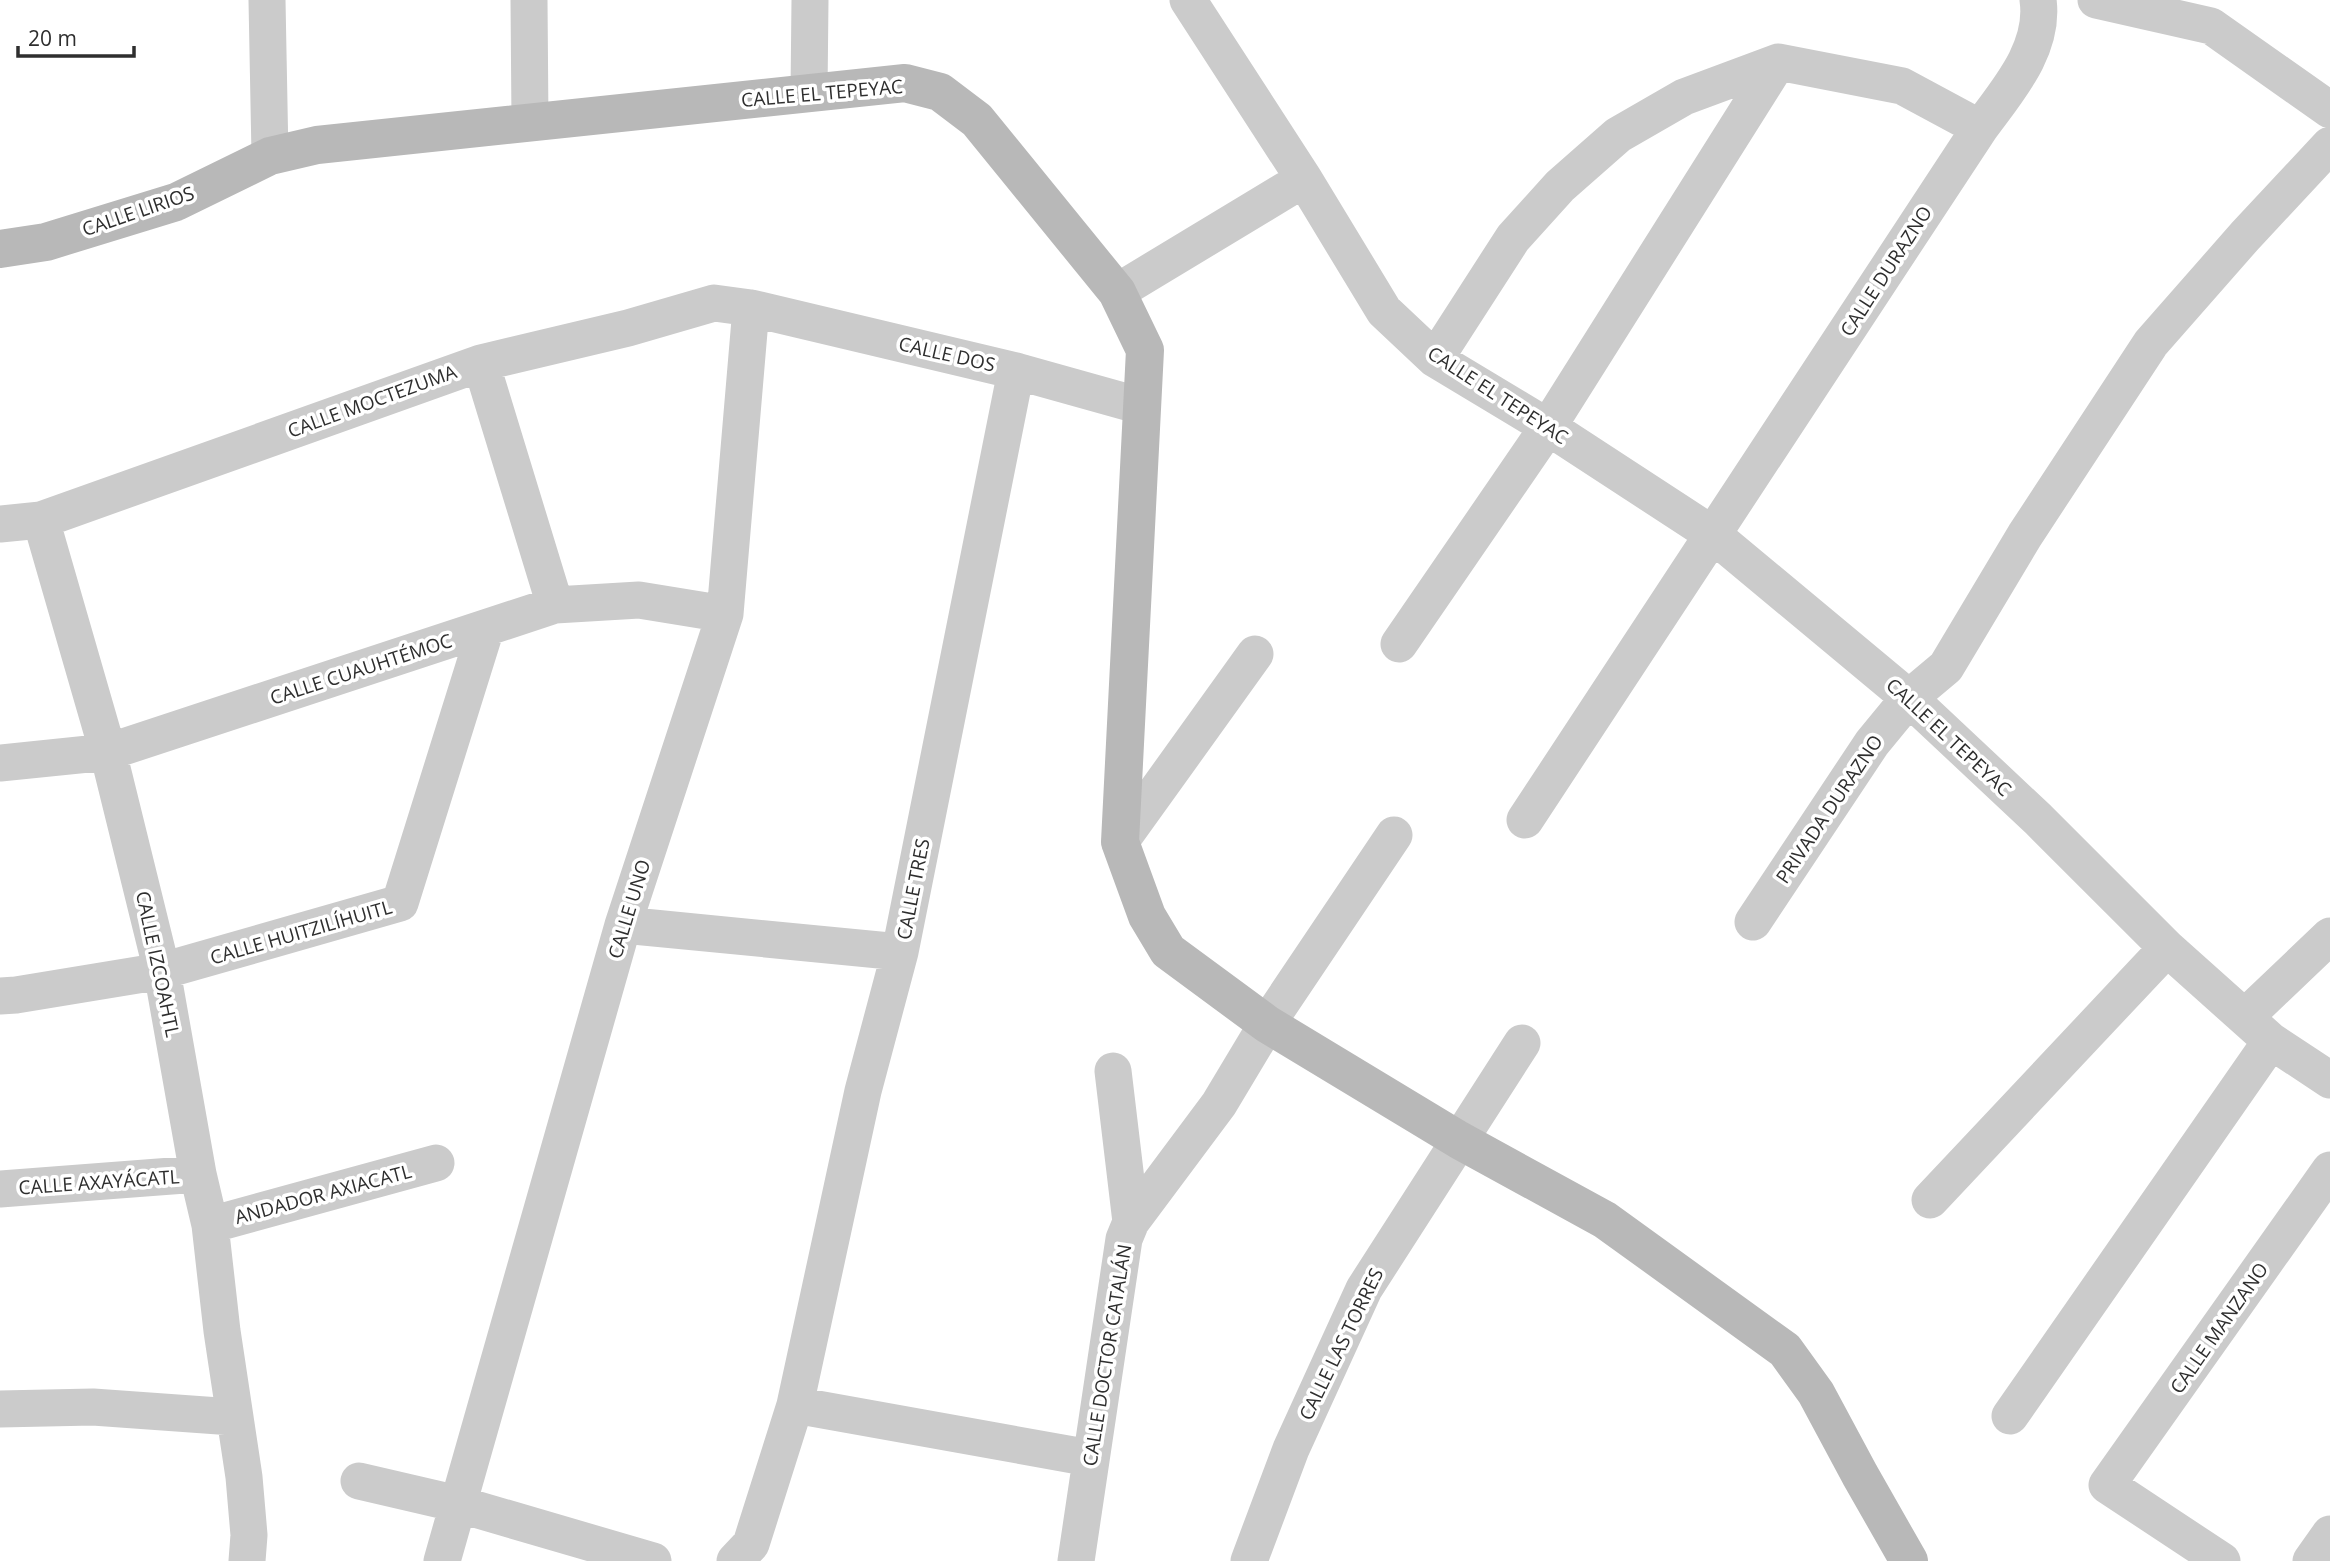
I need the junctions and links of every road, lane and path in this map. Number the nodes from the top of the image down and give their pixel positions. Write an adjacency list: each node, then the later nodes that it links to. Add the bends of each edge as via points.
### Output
1 (267, 0): 14 (street)
2 (529, 0): 11 (street)
3 (810, 0): 9 (street)
4 (1188, 0): 15 (street, CALLE EL TEPEYAC)
5 (2038, 0): 12 (street, CALLE DURAZNO, via 2040,15 2025,66)
6 (2096, 0): 7 (street)
7 (2215, 13): 10 (street)
8 (1778, 62): 12 (street, via 1902,86); 19 (street, via 1684,97 1618,135 1560,186 1513,238); 23 (street)
9 (809, 93): 11 (street, CALLE EL TEPEYAC); 17 (street, CALLE EL TEPEYAC, via 905,83 940,92 977,120)
10 (2330, 110)
11 (530, 122): 14 (street, CALLE EL TEPEYAC, via 317,145)
12 (1980, 128): 26 (street, CALLE DURAZNO)
13 (2330, 145): 32 (street, PRIVADA DURAZNO, via 2151,343 2025,535 1946,667)
14 (270, 156): 16 (street, CALLE LIRIOS, via 176,202 46,242)
15 (1304, 179): 17 (street); 19 (street, CALLE EL TEPEYAC, via 1384,311)
16 (0, 249)
17 (1117, 292): 22 (street, CALLE EL TEPEYAC, via 1145,350)
18 (751, 307): 20 (street, CALLE MOCTEZUMA, via 714,303); 21 (street, CALLE DOS); 28 (street, CALLE UNO)
19 (1435, 359): 23 (street, CALLE EL TEPEYAC)
20 (481, 363): 24 (street, CALLE MOCTEZUMA); 27 (street)
21 (1016, 371): 22 (street, CALLE DOS); 42 (street, CALLE TRES)
22 (1141, 406): 37 (street, CALLE EL TEPEYAC)
23 (1548, 427): 26 (street, CALLE EL TEPEYAC); 30 (street)
24 (41, 520): 25 (street, CALLE MOCTEZUMA); 33 (street, CALLE IZCOAHTL)
25 (0, 524)
26 (1712, 534): 32 (street, CALLE EL TEPEYAC); 35 (street, CALLE DURAZNO)
27 (555, 605): 28 (street, CALLE CUAUHTÉMOC, via 639,600); 29 (street, CALLE CUAUHTÉMOC)
28 (725, 614): 39 (street, CALLE UNO)
29 (486, 628): 33 (street, CALLE CUAUHTÉMOC); 43 (street, CALLE HUITZILÍHUITL, via 400,903)
30 (1399, 644)
31 (1255, 654): 37 (street)
32 (1909, 698): 38 (street, PRIVADA DURAZNO, via 1872,743); 41 (street, CALLE EL TEPEYAC)
33 (108, 752): 34 (street, CALLE CUAUHTÉMOC); 43 (street, CALLE IZCOAHTL)
34 (0, 763)
35 (1525, 820)
36 (1394, 835): 46 (street, CALLE DOCTOR CATALÁN)
37 (1120, 842): 46 (street, via 1147,916 1168,951)
38 (1753, 922)
39 (623, 925): 42 (street); 65 (street, CALLE UNO)
40 (2330, 936): 45 (street)
41 (2167, 948): 45 (street, CALLE EL TEPEYAC); 56 (street)
42 (900, 952): 59 (street, CALLE TRES, via 863,1091)
43 (162, 971): 44 (street, CALLE HUITZILÍHUITL); 54 (street, CALLE IZCOAHTL)
44 (0, 996)
45 (2245, 1017): 47 (street, CALLE EL TEPEYAC)
46 (1267, 1024): 51 (street); 57 (street, CALLE DOCTOR CATALÁN, via 1219,1104)
47 (2271, 1041): 50 (street, CALLE EL TEPEYAC); 62 (street)
48 (1522, 1043): 51 (street, CALLE LAS TORRES)
49 (1113, 1072): 57 (street)
50 (2330, 1080)
51 (1459, 1140): 72 (street, CALLE LAS TORRES, via 1363,1289 1291,1449); 73 (street, via 1605,1220 1785,1350 1816,1393)
52 (436, 1163): 58 (street, ANDADOR AXIACATL)
53 (2330, 1170): 74 (street, CALLE MANZANO, via 2108,1485)
54 (198, 1174): 55 (street, CALLE AXAYÁCATL); 58 (street, CALLE IZCOAHTL)
55 (0, 1189)
56 (1930, 1200)
57 (1131, 1222): 63 (street, CALLE DOCTOR CATALÁN, via 1124,1240)
58 (210, 1225): 61 (street, CALLE IZCOAHTL)
59 (795, 1405): 63 (street); 70 (street, CALLE TRES, via 751,1544)
60 (0, 1409): 61 (street, via 93,1407)
61 (233, 1416): 67 (street, CALLE IZCOAHTL, via 244,1477)
62 (2010, 1416)
63 (1090, 1458): 71 (street, CALLE DOCTOR CATALÁN)
64 (359, 1481): 65 (street)
65 (458, 1504): 68 (street, CALLE UNO); 69 (street)
66 (2330, 1534): 75 (street)
67 (247, 1561)
68 (442, 1561)
69 (653, 1561)
70 (735, 1561)
71 (1076, 1561)
72 (1249, 1561)
73 (1909, 1561)
74 (2222, 1561)
75 (2311, 1561)

